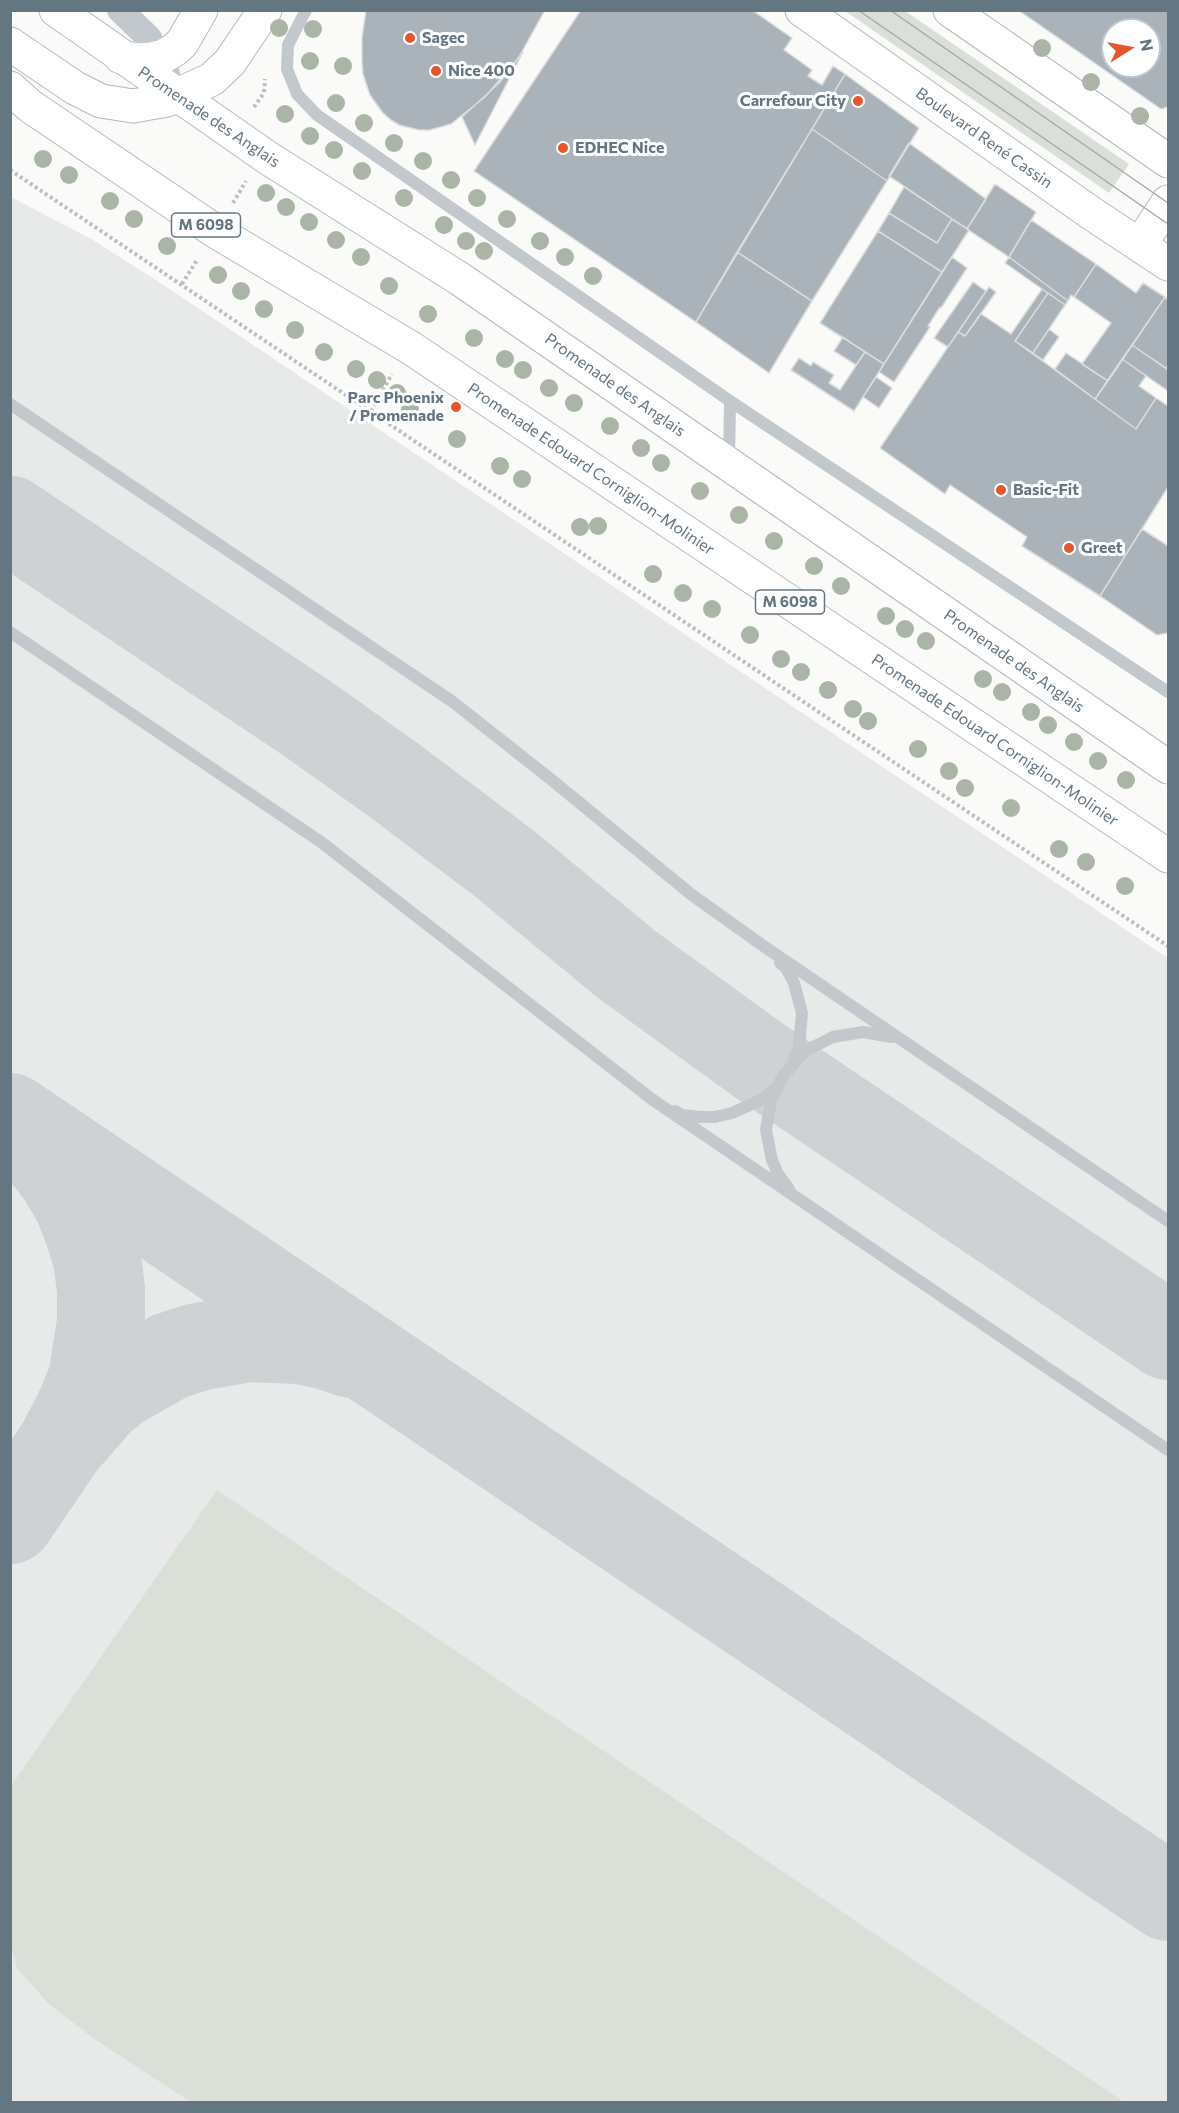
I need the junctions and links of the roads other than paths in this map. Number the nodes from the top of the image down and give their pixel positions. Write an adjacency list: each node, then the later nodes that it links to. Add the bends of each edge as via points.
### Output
1 (56, 10): 9 (main road, Promenade des Anglais)
2 (120, 10): 10 (street, via 143,30)
3 (201, 10): 10 (main road, via 182,43)
4 (265, 10): 11 (main road)
5 (306, 10): 19 (lane, via 288,45 287,69 297,94 317,115)
6 (802, 10): 17 (main road, Boulevard René Cassin)
7 (950, 10): 15 (main road)
8 (10, 44): 13 (main road, via 101,101 133,106)
9 (121, 57): 10 (main road); 13 (main road, Promenade des Anglais)
10 (158, 57): 13 (street)
11 (230, 62): 13 (main road, via 212,79); 14 (main road, via 222,102)
12 (10, 88): 25 (main road, Promenade Edouard Corniglion-Molinier / M 6098, via 30,106 220,234 411,348)
13 (178, 96): 14 (main road, Promenade des Anglais)
14 (231, 130): 21 (main road, Promenade des Anglais, via 268,158 460,279)
15 (1168, 161)
16 (1168, 202): 17 (main road)
17 (1140, 245): 18 (main road, Boulevard René Cassin)
18 (1168, 264)
19 (730, 401): 21 (lane); 23 (lane)
20 (10, 404): 26 (lane, via 453,702 692,895)
21 (729, 464): 24 (main road, Promenade des Anglais)
22 (10, 632): 29 (lane, via 330,849)
23 (1168, 692)
24 (1168, 767)
25 (1168, 856)
26 (762, 945): 27 (lane); 28 (lane, via 786,968 802,1013 799,1047)
27 (919, 1052): 28 (lane, via 893,1038 847,1034 805,1051); 31 (lane)
28 (783, 1076): 29 (lane, via 761,1101 715,1117 682,1115); 30 (lane, via 767,1116 769,1147 786,1187)
29 (653, 1100): 30 (lane)
30 (809, 1208): 32 (lane)
31 (1168, 1221)
32 (1168, 1450)

